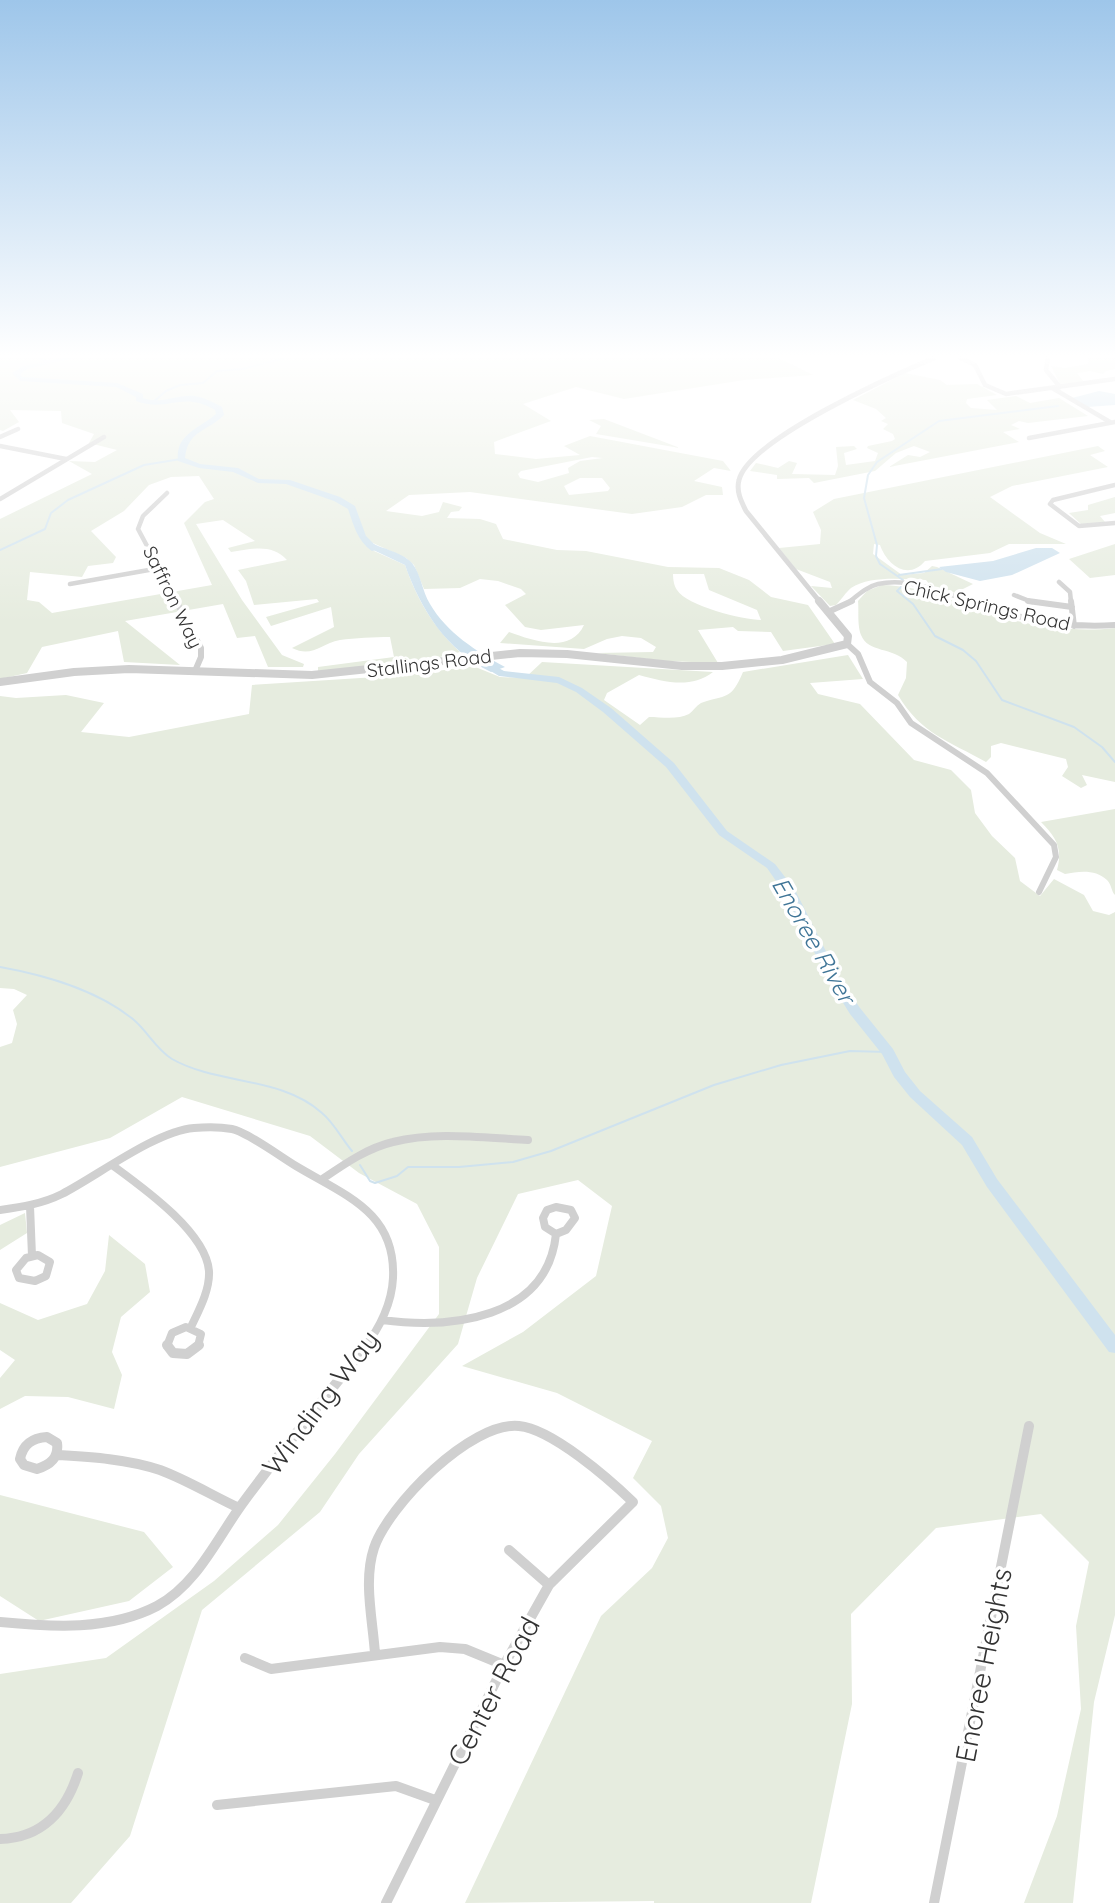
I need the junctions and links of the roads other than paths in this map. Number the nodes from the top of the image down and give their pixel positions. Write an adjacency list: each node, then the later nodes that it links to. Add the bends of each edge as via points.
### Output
1 (4, 447): 4 (street)
2 (88, 447): 4 (street)
3 (765, 447): 14 (street, via 741,474 738,491 744,508)
4 (67, 459): 7 (street)
5 (1115, 485): 8 (street, via 1050,503 1081,527)
6 (167, 494): 9 (street, Saffron Way, via 138,523)
7 (0, 499)
8 (1115, 523)
9 (160, 568): 11 (street); 18 (street, Saffron Way, via 201,648)
10 (1059, 582): 13 (street, via 1070,592)
11 (70, 584)
12 (1014, 595): 13 (street, via 1034,603)
13 (1072, 607): 16 (street)
14 (828, 612): 16 (street, Chick Springs Road, via 846,606 868,586 896,583 935,590 1013,615); 17 (street)
15 (1115, 625): 16 (street, Chick Springs Road)
16 (1074, 626)
17 (848, 640): 18 (street, Stallings Road, via 771,662 719,667 561,654 498,655 312,675); 20 (street, via 870,682 897,703 911,723 1000,784 1046,833 1056,857)
18 (195, 671): 19 (street, Stallings Road, via 105,670)
19 (0, 682)
20 (1039, 892)
21 (528, 1140): 23 (street, via 398,1141)
22 (112, 1165): 23 (street, Winding Way, via 169,1134 222,1127 243,1133); 24 (street, Winding Way, via 72,1189); 29 (street, via 203,1245 209,1280)
23 (321, 1180): 28 (street, Winding Way, via 367,1210 389,1238 395,1274)
24 (30, 1206): 25 (street, Winding Way); 27 (street)
25 (0, 1210)
26 (556, 1234): 28 (street, via 556,1245 541,1278 496,1311 448,1323)
27 (32, 1256)
28 (382, 1320): 32 (street, Winding Way)
29 (191, 1327)
30 (1029, 1426): 44 (street, Enoree Heights)
31 (57, 1455): 32 (street, via 149,1467)
32 (239, 1508): 35 (street, Winding Way, via 182,1587 147,1611 80,1625)
33 (509, 1550): 34 (street)
34 (549, 1585): 36 (street, Center Road, via 633,1502 590,1465 531,1430 517,1426 499,1429 452,1454 428,1473 397,1510 374,1549); 38 (street, Center Road)
35 (0, 1622)
36 (375, 1654): 37 (street, via 271,1669); 38 (street, via 465,1648)
37 (245, 1658)
38 (504, 1665): 40 (street, Center Road)
39 (78, 1773): 42 (street, via 65,1804 41,1829 20,1839)
40 (436, 1800): 41 (street, via 396,1786); 43 (street, Center Road)
41 (217, 1805)
42 (0, 1839)
43 (386, 1903)
44 (934, 1903)

